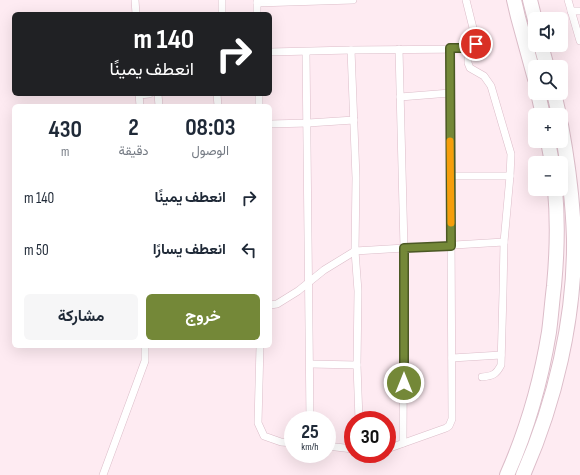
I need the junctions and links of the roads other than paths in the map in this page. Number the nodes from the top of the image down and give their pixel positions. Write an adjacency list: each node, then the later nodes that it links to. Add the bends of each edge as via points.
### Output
1 (135, 0): 11 (street)
2 (222, 0): 12 (street)
3 (353, 0): 8 (street)
4 (466, 0): 16 (street, via 476,40)
5 (514, 0): 21 (highway)
6 (530, 0): 13 (highway)
7 (568, 0): 9 (street)
8 (257, 2)
9 (571, 11): 10 (street); 14 (street)
10 (580, 11)
11 (136, 12)
12 (222, 12)
13 (533, 12)
14 (580, 41)
15 (450, 48): 16 (street); 17 (street); 22 (street)
16 (472, 48): 29 (street, via 468,63 470,68 484,76 491,86 511,154)
17 (399, 49): 18 (street); 23 (street)
18 (351, 50): 20 (street); 24 (street)
19 (272, 52): 20 (street)
20 (306, 52): 25 (street)
21 (530, 60)
22 (450, 94): 23 (street); 28 (street)
23 (400, 97): 33 (street)
24 (354, 120): 25 (street); 34 (street)
25 (308, 123): 26 (street); 35 (street)
26 (272, 124)
27 (565, 148): 51 (highway, via 574,240 572,287 553,391)
28 (451, 176): 29 (street); 32 (street)
29 (510, 176): 31 (street)
30 (556, 196): 50 (highway, via 557,251 549,331 535,396)
31 (504, 242): 32 (street); 39 (street)
32 (451, 246): 33 (street); 40 (street)
33 (404, 248): 34 (street); 47 (street)
34 (355, 251): 35 (street); 42 (street, via 358,291)
35 (309, 282): 36 (street, via 277,304); 41 (street)
36 (272, 305)
37 (145, 348): 49 (street, via 145,361)
38 (260, 348): 46 (street, via 258,423 264,436)
39 (501, 355): 40 (street); 43 (street, via 498,371 492,376)
40 (452, 358): 47 (street, via 452,419 449,426)
41 (310, 364): 42 (street); 44 (street)
42 (357, 365): 45 (street)
43 (482, 377)
44 (310, 411)
45 (359, 411)
46 (284, 442)
47 (403, 443): 48 (street)
48 (396, 446)
49 (103, 475)
50 (507, 475)
51 (523, 475)

